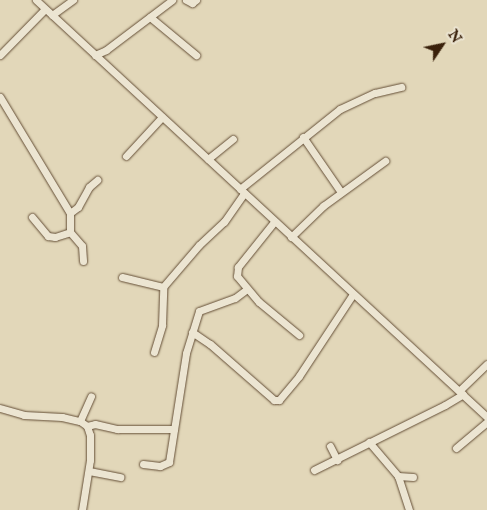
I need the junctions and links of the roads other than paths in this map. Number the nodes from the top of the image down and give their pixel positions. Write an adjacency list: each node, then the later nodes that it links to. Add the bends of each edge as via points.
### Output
1 (36, 0): 6 (street)
2 (73, 0): 7 (street)
3 (172, 0): 8 (street)
4 (186, 0): 5 (street, via 192,3)
5 (196, 0)
6 (45, 8): 7 (street); 10 (street)
7 (52, 15): 11 (street)
8 (150, 17): 9 (street); 12 (street)
9 (106, 50): 11 (street); 13 (street)
10 (0, 55)
11 (95, 55): 13 (street)
12 (196, 55)
13 (103, 62): 16 (street)
14 (401, 87): 17 (street, via 376,93 340,109)
15 (0, 96): 25 (street)
16 (162, 117): 19 (street); 20 (street)
17 (303, 138): 23 (street); 24 (street)
18 (233, 140): 20 (street)
19 (126, 156)
20 (208, 159): 23 (street)
21 (385, 161): 24 (street)
22 (97, 180): 25 (street)
23 (242, 191): 27 (street); 32 (street, via 224,222)
24 (341, 192): 29 (street)
25 (70, 213): 28 (street)
26 (32, 217): 28 (street, via 48,236)
27 (274, 222): 29 (street); 33 (street, via 238,267 237,276)
28 (70, 232): 30 (street, via 82,246)
29 (291, 237): 34 (street)
30 (83, 261)
31 (122, 277): 32 (street)
32 (163, 287): 37 (street, via 162,325)
33 (247, 289): 35 (street, via 229,301 198,311); 36 (street)
34 (353, 294): 35 (street, via 299,376 279,400 274,400); 39 (street)
35 (192, 332): 46 (street)
36 (299, 335)
37 (154, 352)
38 (487, 364): 39 (street)
39 (461, 392): 42 (street); 47 (street, via 445,405)
40 (91, 396): 43 (street)
41 (0, 408): 43 (street, via 24,415)
42 (487, 417)
43 (80, 421): 45 (street)
44 (487, 422): 49 (street)
45 (87, 426): 46 (street); 53 (street, via 91,447)
46 (174, 429): 51 (street, via 169,462 160,466)
47 (370, 442): 50 (street); 54 (street)
48 (330, 446): 50 (street)
49 (456, 448)
50 (337, 460): 52 (street)
51 (143, 464)
52 (314, 470)
53 (89, 471): 55 (street); 57 (street)
54 (398, 476): 56 (street); 58 (street)
55 (120, 477)
56 (413, 477)
57 (82, 510)
58 (409, 510)

